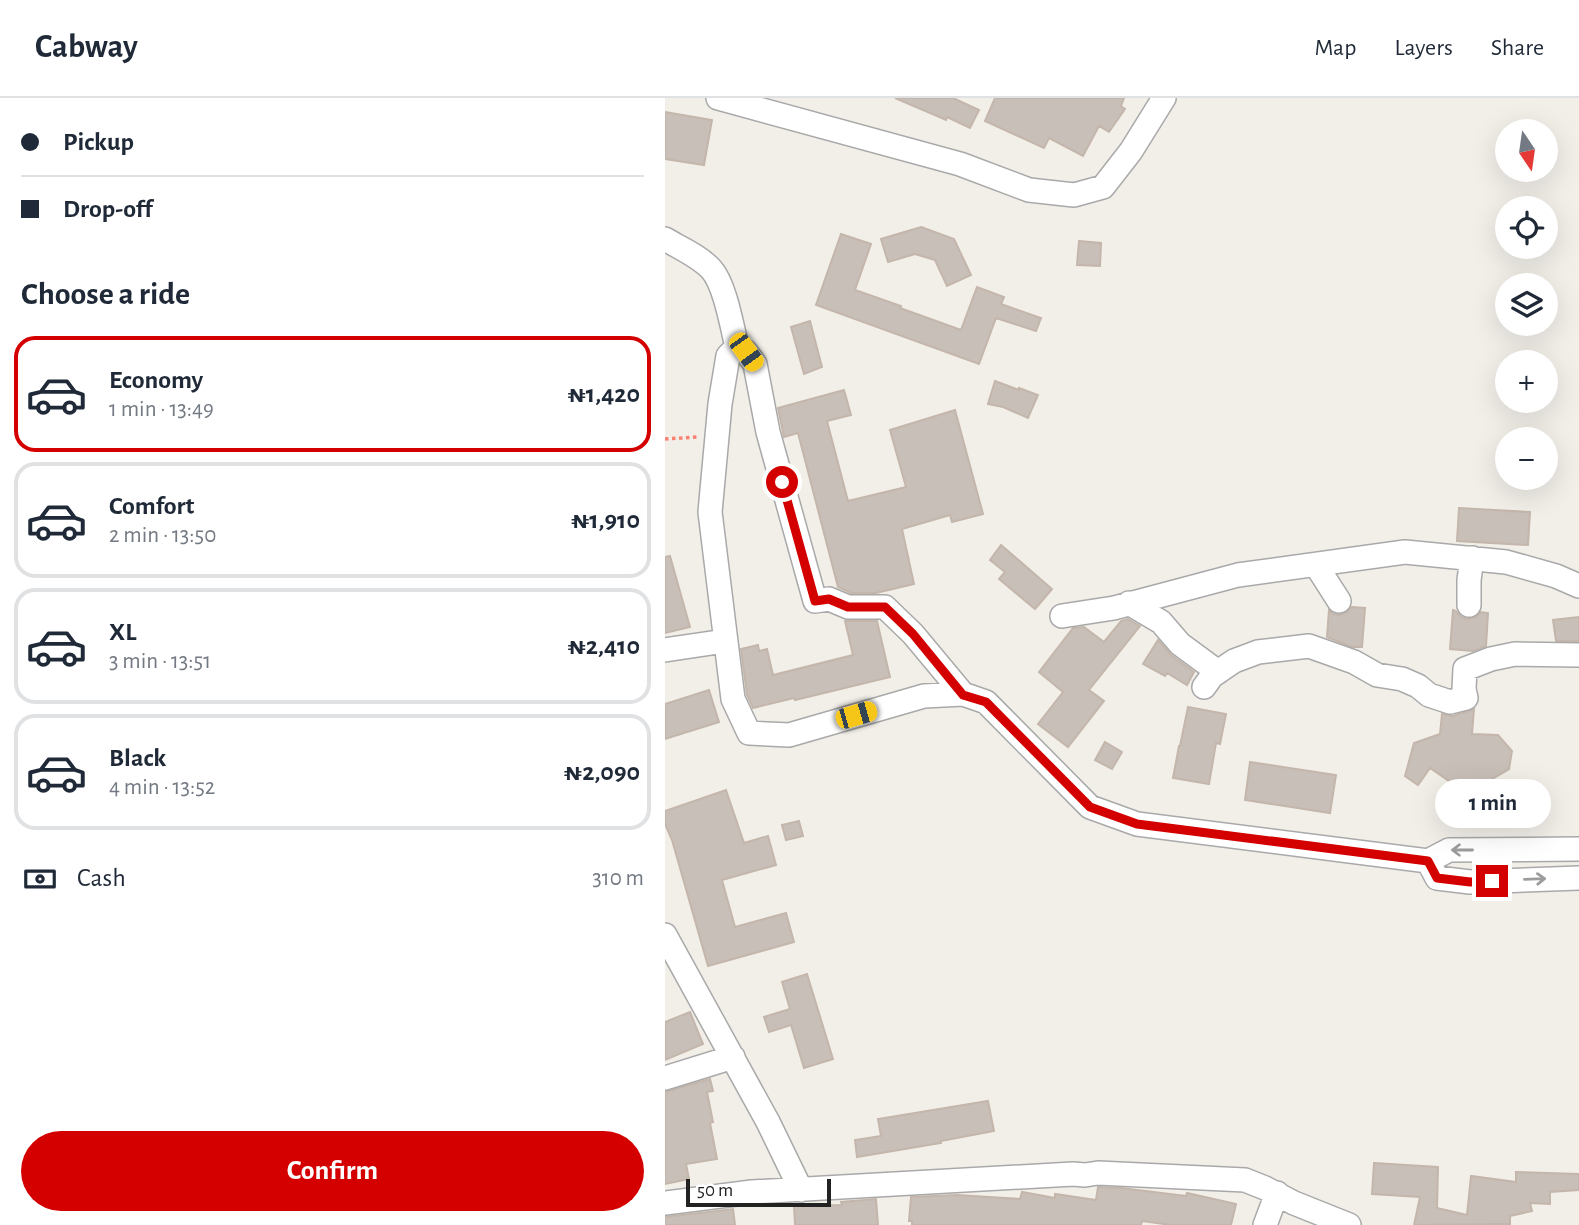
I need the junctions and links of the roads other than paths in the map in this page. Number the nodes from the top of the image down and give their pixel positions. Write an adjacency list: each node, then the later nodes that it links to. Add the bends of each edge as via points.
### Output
1 (718, 98): 2 (street, via 960,164 1029,190 1074,195 1103,187)
2 (1164, 98)
3 (665, 239): 4 (street, via 712,270 721,285)
4 (737, 347): 12 (street, via 728,356 720,404 710,512); 15 (street, via 755,364 768,432 815,601 885,607)
5 (1472, 558): 6 (street, via 1405,552); 7 (street, via 1506,562); 10 (street)
6 (1316, 565): 8 (street); 9 (street, via 1238,575)
7 (1579, 586)
8 (1339, 601)
9 (1129, 603): 11 (street); 14 (street, via 1161,622 1211,680 1234,661 1258,652 1309,646 1451,702 1466,698 1465,669 1491,659 1515,654)
10 (1469, 605)
11 (1062, 616)
12 (725, 640): 13 (street); 15 (street, via 733,699 749,733 789,734 925,696)
13 (665, 650)
14 (1579, 655)
15 (963, 695): 17 (street, via 986,702 1090,807 1125,820)
16 (1579, 849): 17 (street, one-way to 17, via 1449,850)
17 (1428, 861): 18 (street, one-way to 18, via 1437,878 1470,882)
18 (1579, 878)
19 (665, 935): 20 (street)
20 (733, 1056): 21 (street); 22 (street)
21 (665, 1078)
22 (801, 1190): 23 (street, via 1098,1173 1245,1180); 24 (street)
23 (1277, 1193): 25 (street); 26 (street)
24 (665, 1203)
25 (1265, 1225)
26 (1349, 1225)

